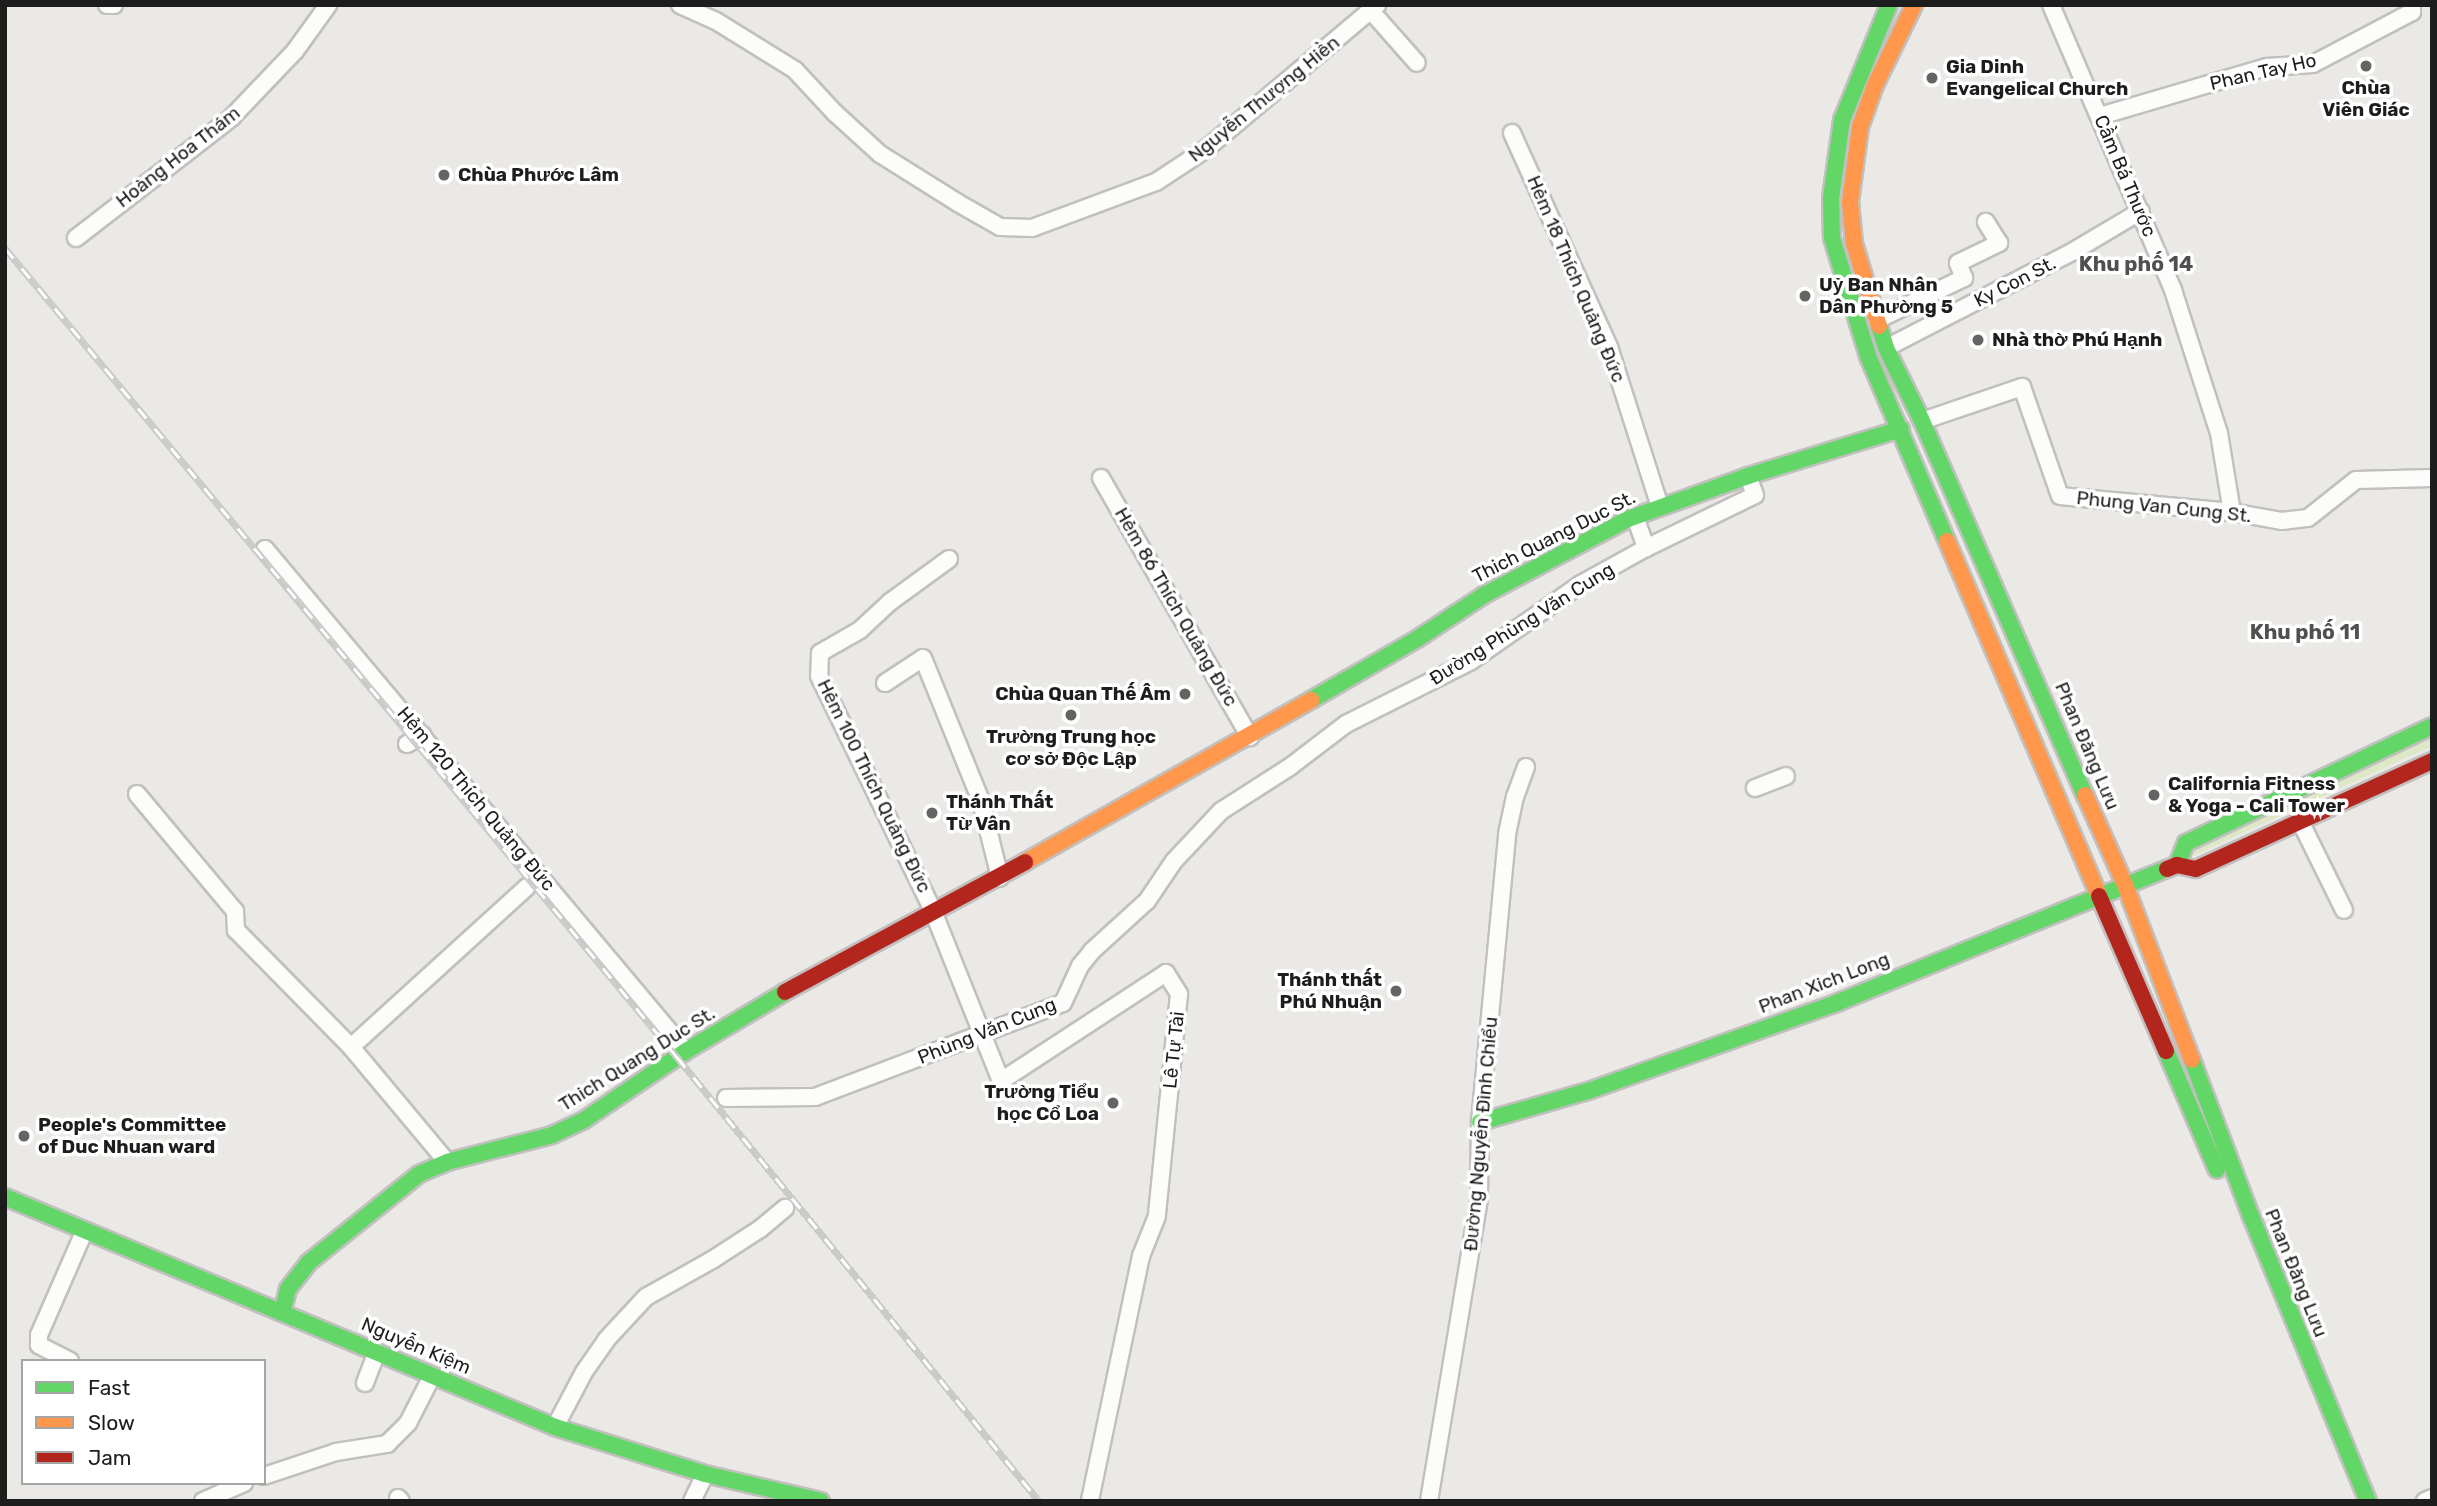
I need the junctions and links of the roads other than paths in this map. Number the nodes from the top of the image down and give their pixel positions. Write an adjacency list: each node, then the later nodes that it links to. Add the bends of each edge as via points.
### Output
1 (107, 5): 2 (street)
2 (114, 5)
3 (328, 5): 15 (street, Hoàng Hoa Thám, via 295,51 231,118)
4 (680, 5): 9 (street, Nguyễn Thượng Hiền, via 716,21 795,70 880,154 1000,227 1032,228 1156,182 1206,149)
5 (1889, 5): 19 (main road, Phan Đăng Lưu, via 1842,120 1831,198 1832,238 1868,356)
6 (1914, 5): 16 (main road, Phan Đăng Lưu, via 1875,85 1853,165 1854,243)
7 (2051, 5): 11 (street, Cầm Bá Thước)
8 (2412, 5): 11 (street, Phan Tay Ho, via 2412,12 2313,64 2267,67)
9 (1374, 8): 10 (street)
10 (1417, 63)
11 (2100, 116): 13 (street, Cầm Bá Thước)
12 (1512, 133): 24 (street, Hẻm 18 Thích Quảng Đức, via 1608,345)
13 (2141, 211): 17 (street, Ky Con St., via 2072,253); 25 (street, Cầm Bá Thước, via 2177,302 2219,433)
14 (1986, 222): 16 (street, via 1999,243 1958,263 1964,278)
15 (76, 238)
16 (1877, 320): 17 (main road, Phan Đăng Lưu)
17 (1886, 348): 18 (main road, Phan Đăng Lưu)
18 (1922, 421): 19 (main road, Thich Quang Duc St.); 25 (street, Phung Van Cung St., via 2022,387 2060,496); 45 (main road, Phan Đăng Lưu)
19 (1901, 429): 20 (main road, Thich Quang Duc St.); 47 (main road, Phan Đăng Lưu)
20 (1748, 476): 23 (main road, Thich Quang Duc St.); 27 (street, Đường Phùng Văn Cung, via 1755,495)
21 (1101, 478): 34 (street, Hẻm 86 Thích Quảng Đức)
22 (2432, 478): 25 (street, Phung Van Cung St., via 2356,480 2308,517 2282,521)
23 (1686, 497): 24 (main road, Thich Quang Duc St.); 27 (street)
24 (1660, 507): 26 (main road, Thich Quang Duc St.)
25 (2232, 512)
26 (1635, 516): 28 (street); 34 (main road, Thich Quang Duc St., via 1484,595)
27 (1695, 523): 28 (street, Đường Phùng Văn Cung)
28 (1646, 548): 41 (street, Đường Phùng Văn Cung, via 1581,584 1471,661 1346,724)
29 (265, 549): 33 (street, Hẻm 120 Thích Quảng Đức)
30 (949, 559): 49 (street, Hẻm 100 Thích Quảng Đức, via 860,630 820,653 819,676)
31 (886, 683): 44 (street, via 923,658 981,801)
32 (2432, 726): 43 (main road, via 2186,843)
33 (423, 735): 35 (street); 52 (street, Hẻm 120 Thích Quảng Đức)
34 (1250, 737): 44 (main road, Thich Quang Duc St.)
35 (407, 744)
36 (2432, 761): 42 (main road, Phan Xich Long)
37 (1526, 767): 54 (street, Đường Nguyễn Đình Chiểu, via 1507,835)
38 (1786, 776): 39 (street)
39 (1755, 788)
40 (137, 794): 51 (street, via 235,911 236,930)
41 (1243, 797): 50 (street, Phùng Văn Cung, via 1222,811 1174,861 1147,901 1092,951 1063,1003)
42 (2300, 821): 43 (main road, Phan Xich Long, via 2196,869); 48 (street)
43 (2177, 865): 45 (main road, Phan Xich Long)
44 (1000, 878): 49 (main road)
45 (2125, 885): 47 (main road, Phan Xich Long); 76 (main road, Phan Đăng Lưu, via 2251,1216)
46 (527, 887): 51 (street)
47 (2101, 894): 54 (main road, Phan Xich Long, via 1834,1004 1583,1093); 75 (main road, Phan Đăng Lưu)
48 (2344, 910)
49 (933, 911): 50 (street, Lê Tự Tài); 52 (main road, Thich Quang Duc St.)
50 (981, 1034): 53 (street, Phùng Văn Cung, via 815,1097); 73 (street, Lê Tự Tài, via 1001,1081 1166,974 1179,994 1157,1216 1142,1256)
51 (351, 1047): 55 (street)
52 (686, 1051): 55 (main road, Thich Quang Duc St., via 584,1120 552,1135)
53 (726, 1098)
54 (1480, 1122): 74 (street, Đường Nguyễn Đình Chiểu, via 1479,1199 1472,1252)
55 (447, 1162): 59 (main road, Thich Quang Duc St., via 419,1174 308,1263 288,1289)
56 (5, 1197): 58 (main road, Nguyễn Kiệm)
57 (785, 1208): 64 (street, via 722,1254 646,1297 606,1339)
58 (84, 1232): 59 (main road, Nguyễn Kiệm); 61 (street, via 38,1335 39,1345)
59 (282, 1313): 60 (main road, Nguyễn Kiệm)
60 (377, 1352): 62 (main road, Nguyễn Kiệm); 63 (street)
61 (66, 1359)
62 (432, 1376): 64 (main road, Nguyễn Kiệm); 66 (street, via 408,1423 387,1444 336,1452)
63 (365, 1383)
64 (555, 1427): 65 (main road, Nguyễn Kiệm)
65 (705, 1474): 68 (main road, Nguyễn Kiệm); 71 (street)
66 (266, 1475)
67 (239, 1485): 70 (street)
68 (767, 1494): 72 (main road, Nguyễn Kiệm)
69 (2432, 1498): 77 (street)
70 (202, 1501)
71 (692, 1501)
72 (821, 1501)
73 (1090, 1501)
74 (1429, 1501)
75 (2353, 1501)
76 (2368, 1501)
77 (2425, 1501)

